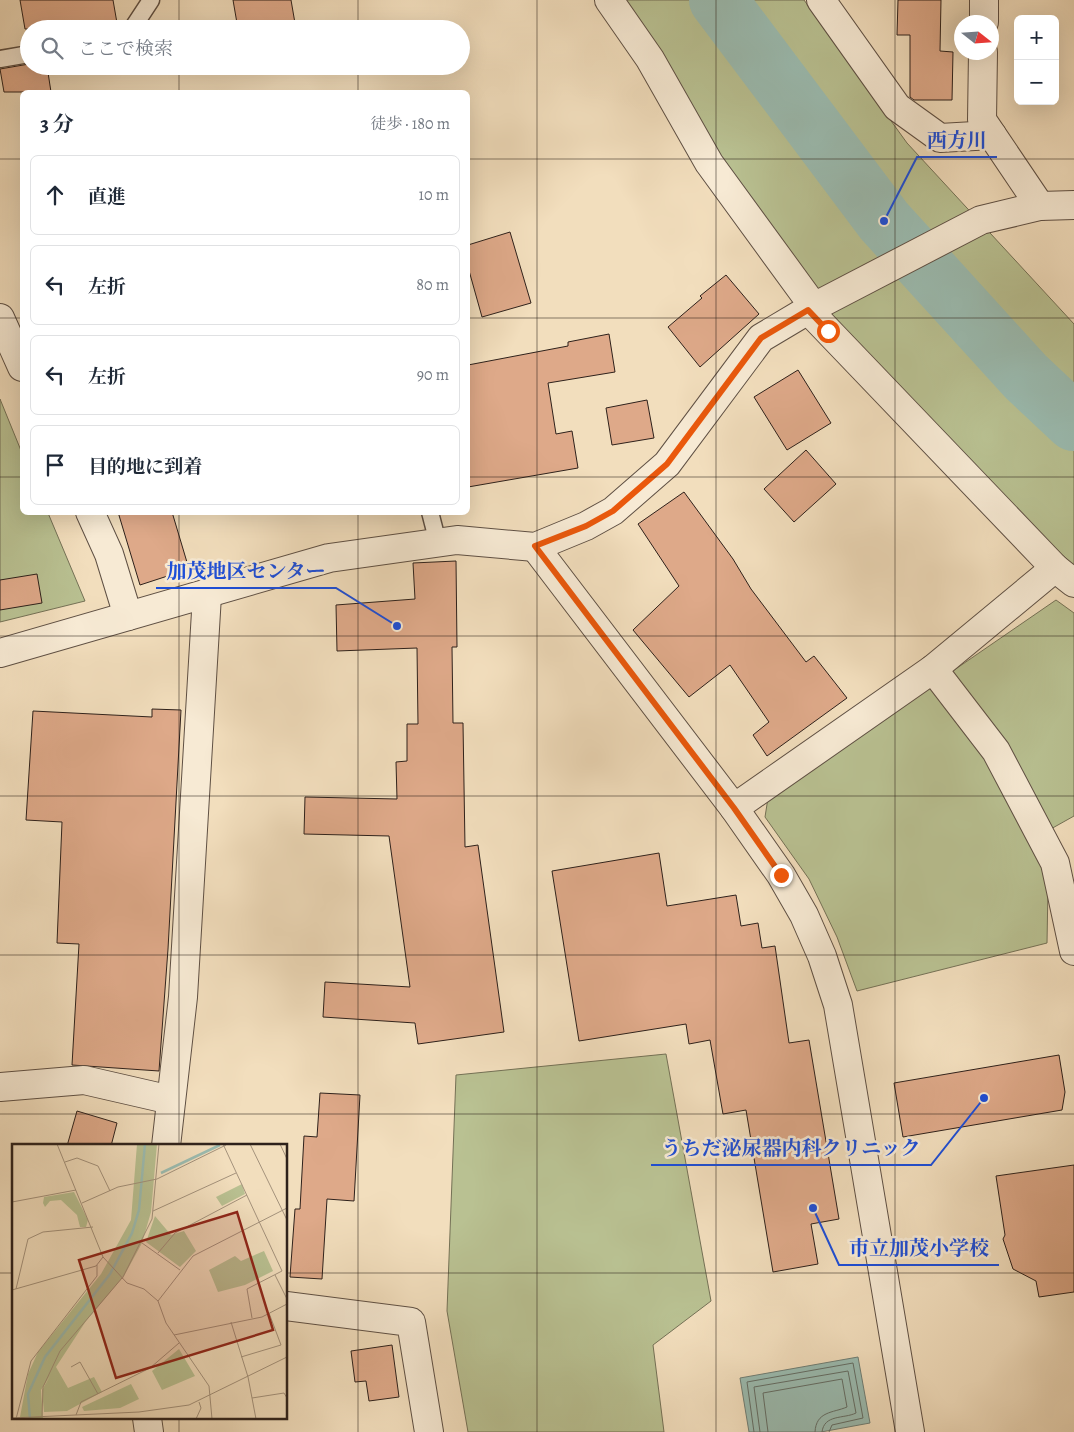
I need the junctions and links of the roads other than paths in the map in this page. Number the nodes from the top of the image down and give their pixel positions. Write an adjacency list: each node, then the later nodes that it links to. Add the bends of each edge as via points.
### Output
1 (151, 0): 6 (lane)
2 (609, 0): 13 (street, via 650,59 709,163)
3 (821, 0): 10 (street, via 897,107 940,138)
4 (984, 0): 5 (street)
5 (984, 15)
6 (138, 20)
7 (20, 56): 8 (lane)
8 (0, 59)
9 (983, 60): 10 (street, via 982,120)
10 (992, 135): 12 (street)
11 (1074, 205): 12 (street)
12 (1040, 206): 13 (street, via 981,220)
13 (811, 308): 19 (street, via 761,338 667,464 654,476 613,511 586,526); 20 (street)
14 (0, 318): 15 (street)
15 (20, 363)
16 (91, 515): 22 (street, via 109,554)
17 (431, 515): 18 (lane)
18 (438, 543): 19 (street, via 457,540); 21 (street, via 329,558)
19 (535, 546): 25 (street)
20 (1065, 575): 24 (street)
21 (206, 595): 22 (street); 28 (street, via 183,997)
22 (128, 616): 23 (street)
23 (0, 653)
24 (933, 669): 25 (street); 26 (street, via 996,751 1055,863)
25 (734, 808): 32 (street, via 781,875 804,915 838,1005)
26 (1074, 951)
27 (0, 1086): 28 (street, via 84,1080)
28 (172, 1100): 29 (street)
29 (166, 1144)
30 (288, 1306): 31 (street, via 411,1322)
31 (429, 1432)
32 (910, 1432)

